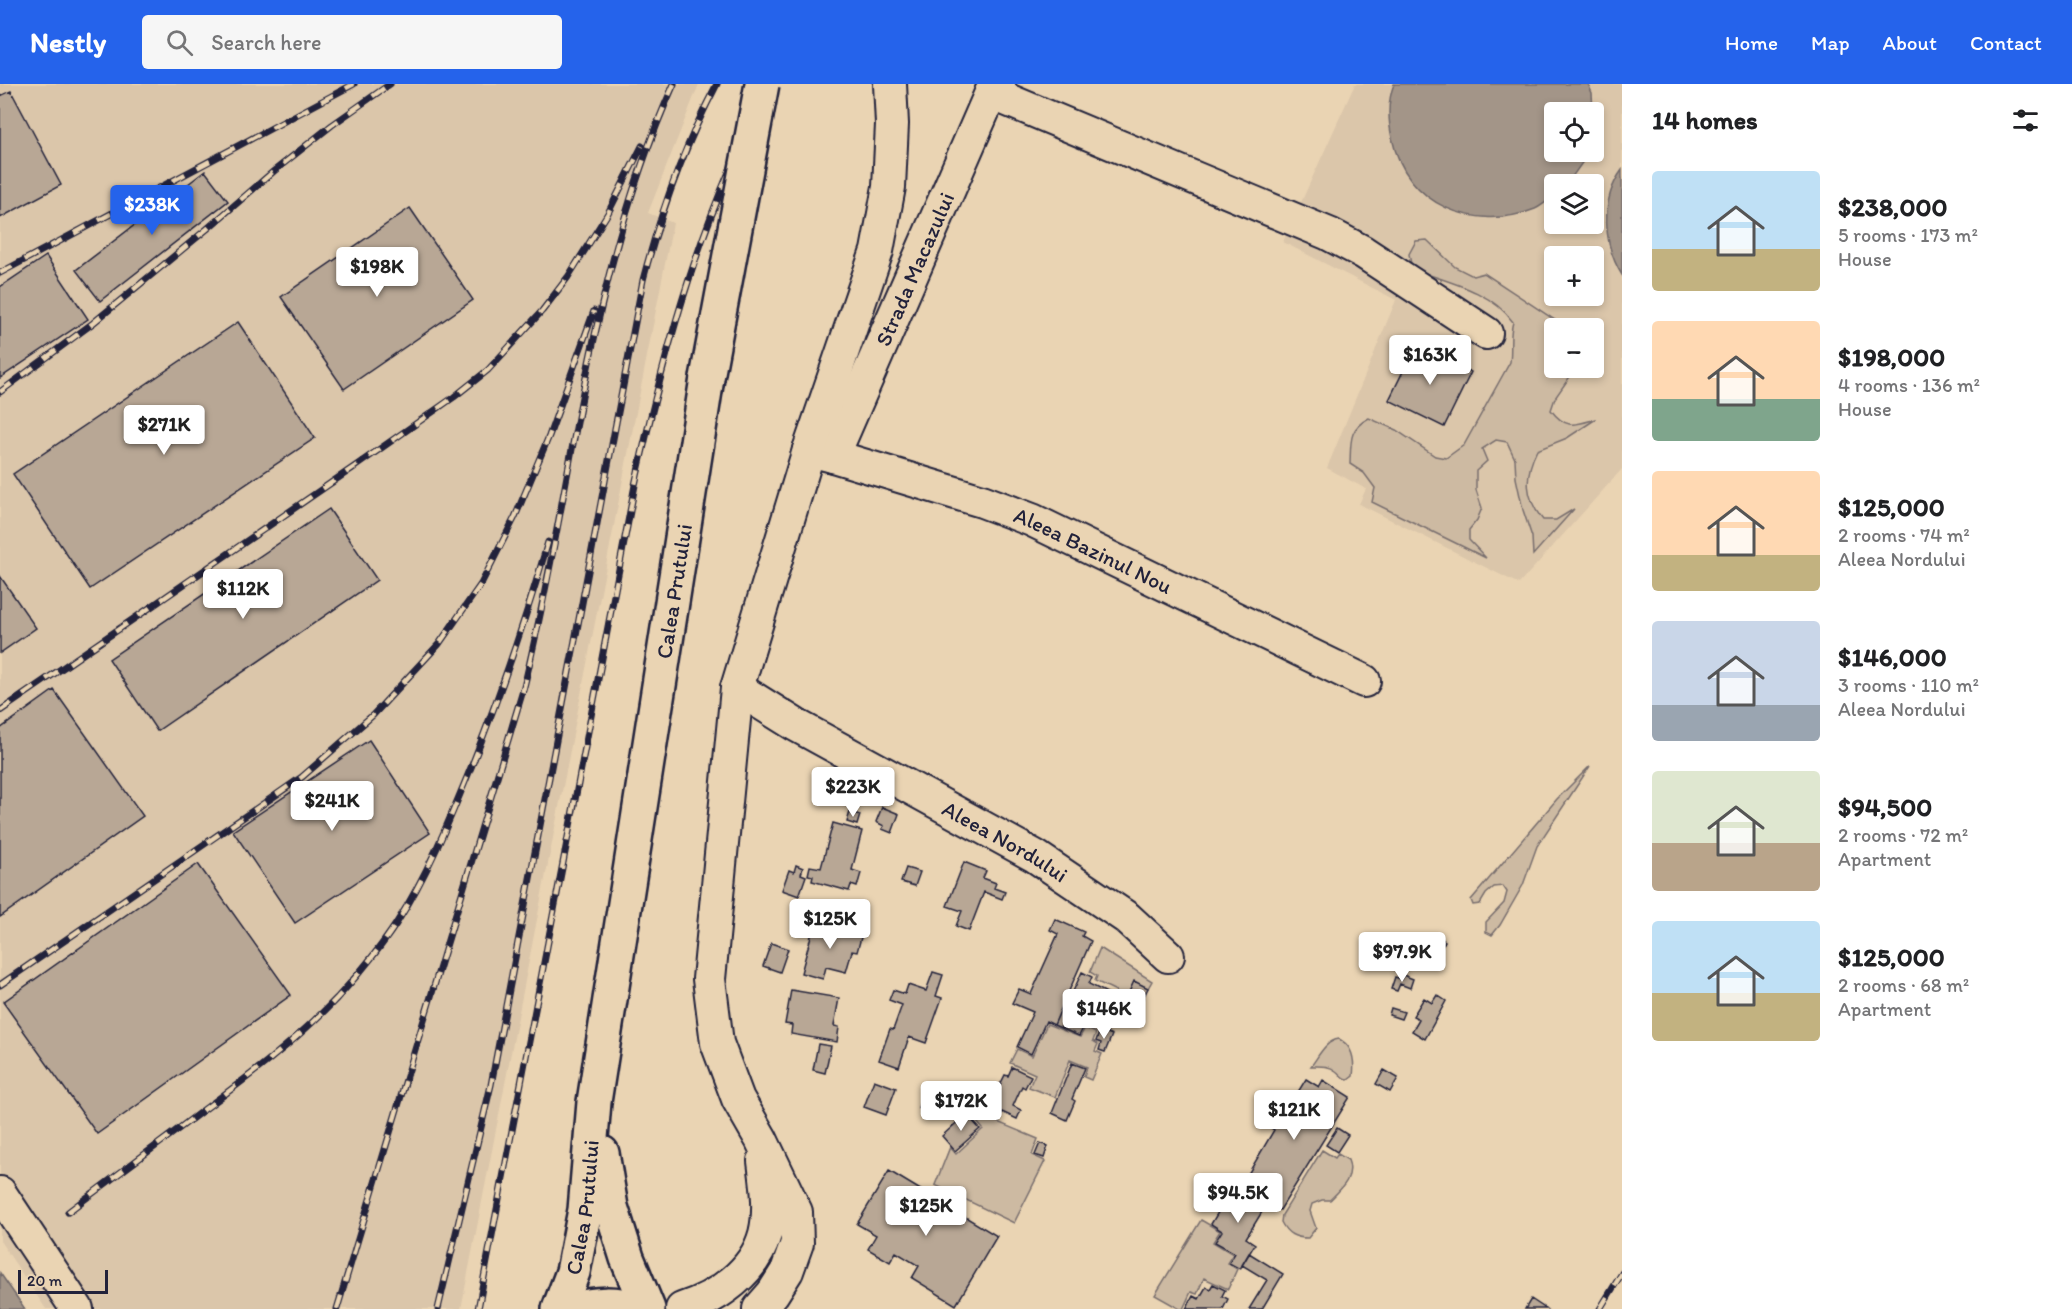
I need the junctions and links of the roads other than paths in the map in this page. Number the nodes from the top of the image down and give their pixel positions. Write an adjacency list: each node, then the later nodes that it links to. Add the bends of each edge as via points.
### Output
1 (762, 84): 9 (highway, Calea Prutului, bridge, via 707,378)
2 (890, 84): 5 (street, via 888,187 877,250)
3 (995, 89): 4 (street, via 1329,234); 5 (street, Strada Macazului)
4 (1486, 333)
5 (821, 453): 6 (street, Aleea Bazinul Nou, via 1032,520); 7 (street)
6 (1364, 681)
7 (737, 688): 8 (street, Aleea Nordului, via 805,730 1035,856 1127,918); 10 (street, via 709,979 717,1043 738,1099)
8 (1168, 956)
9 (594, 1102): 13 (highway, Calea Prutului, via 585,1210 573,1272); 16 (highway, Calea Prutului, via 610,1207)
10 (761, 1139): 17 (street, via 768,1196 765,1235 741,1274 716,1294); 18 (street, via 796,1212 797,1243 787,1271)
11 (0, 1193): 12 (street)
12 (77, 1309)
13 (559, 1309)
14 (576, 1309): 15 (highway, via 603,1304)
15 (636, 1309)
16 (648, 1309)
17 (682, 1309)
18 (759, 1309)

